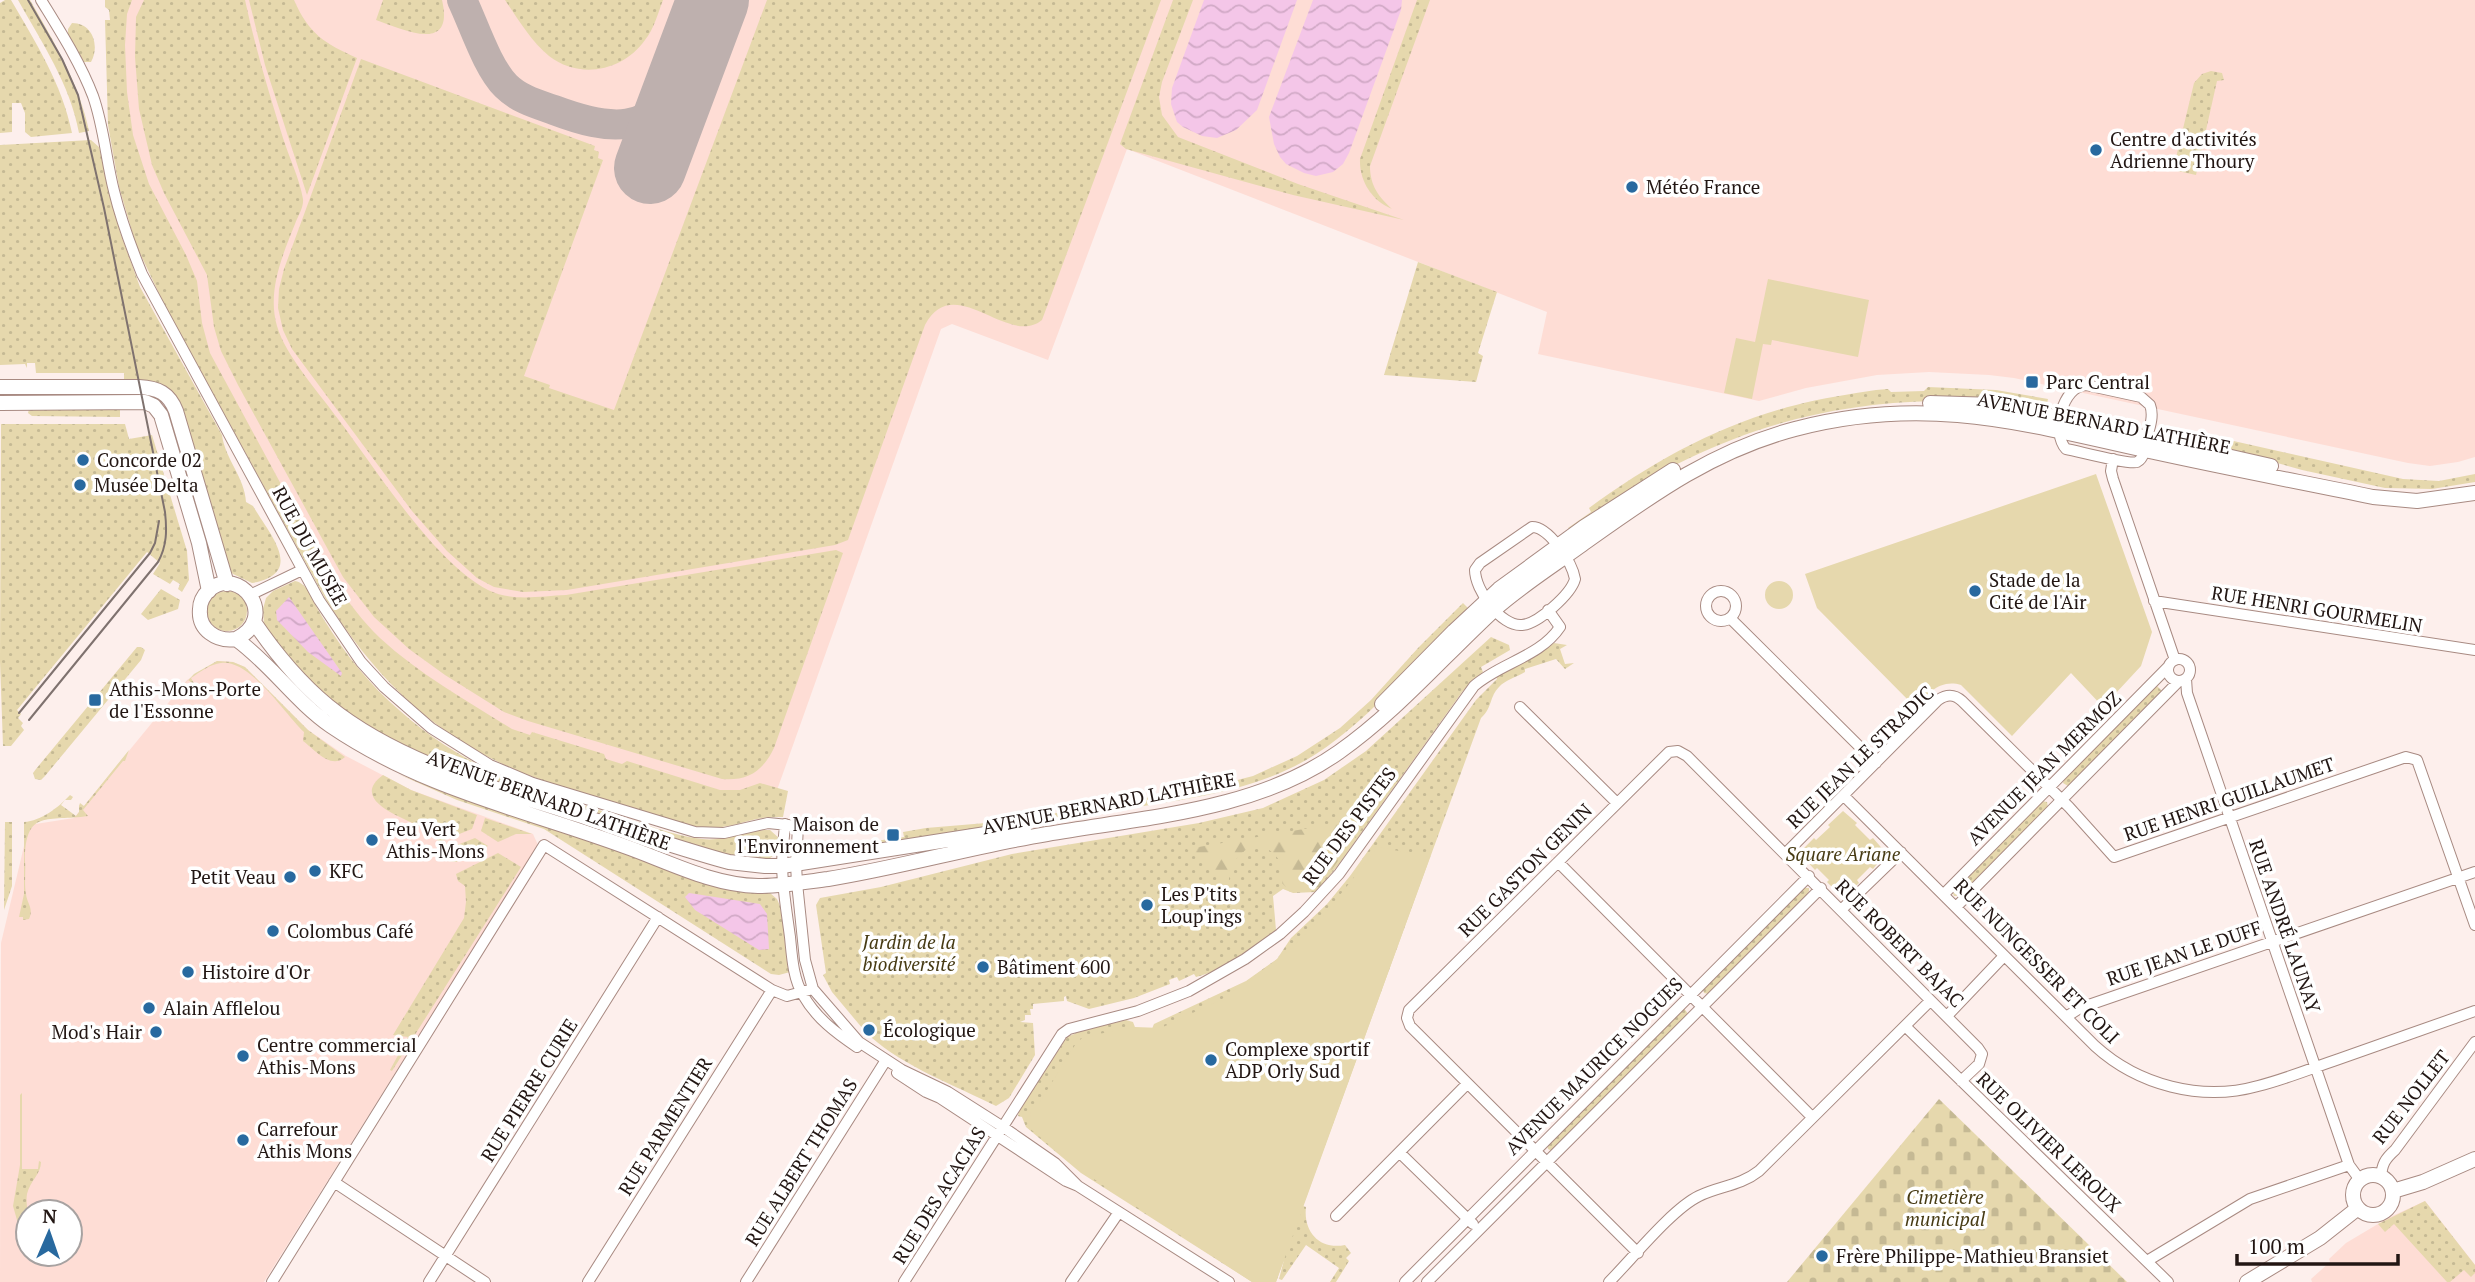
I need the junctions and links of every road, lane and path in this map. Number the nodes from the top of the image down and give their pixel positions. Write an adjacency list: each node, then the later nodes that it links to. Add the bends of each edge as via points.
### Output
1 (41, 0): 10 (street, RUE DU MUSÉE, via 93,95 113,191 142,274)
2 (0, 387): 11 (main road, via 133,386 167,395 176,411)
3 (0, 402): 12 (main road, AVENUE BERNARD LATHIÈRE, via 145,402 154,406 161,415)
4 (2061, 424): 5 (main road, AVENUE BERNARD LATHIÈRE); 5 (street, via 2067,397 2080,386 2141,397 2152,409); 6 (street, via 2060,440 2066,449); 9 (main road, AVENUE BERNARD LATHIÈRE, via 1895,412 1793,429 1691,470)
5 (2146, 443): 6 (street, via 2142,457 2133,463); 7 (main road, AVENUE BERNARD LATHIÈRE, via 2380,491 2435,493); 8 (main road, AVENUE BERNARD LATHIÈRE, via 2373,497 2417,501)
6 (2113, 459): 14 (street, via 2112,476)
7 (2475, 485)
8 (2475, 493)
9 (1561, 552): 15 (main road, AVENUE BERNARD LATHIÈRE); 15 (street, via 1542,528 1532,527 1477,566 1478,587); 16 (street, via 1572,568 1574,583)
10 (302, 570): 13 (street); 31 (street, RUE DU MUSÉE, via 338,631 378,681 431,729 490,765 542,786 695,832 724,833)
11 (227, 584): 12 (main road); 13 (main road)
12 (209, 591): 19 (main road, AVENUE BERNARD LATHIÈRE, via 199,611 203,626 215,637)
13 (250, 595): 18 (main road, AVENUE BERNARD LATHIÈRE)
14 (2154, 601): 20 (street, RUE HENRI GOURMELIN); 21 (street)
15 (1490, 605): 16 (street, via 1509,622 1520,625); 35 (main road, AVENUE BERNARD LATHIÈRE, via 1359,727 1278,778 1197,800); 39 (main road, AVENUE BERNARD LATHIÈRE, via 1357,738 1279,786 1220,804)
16 (1548, 610): 63 (street, RUE DES PISTES, via 1560,627 1556,632 1474,686 1339,874 1304,912 1245,960 1203,984 1138,1011 1069,1029 1054,1044)
17 (1730, 618): 25 (street)
18 (254, 622): 19 (main road); 35 (main road, AVENUE BERNARD LATHIÈRE, via 280,658 329,707 422,761 709,857 744,865)
19 (236, 639): 39 (main road, AVENUE BERNARD LATHIÈRE, via 324,721 424,778 701,875 742,885)
20 (2475, 650)
21 (2172, 663): 22 (street, via 2170,677); 22 (street, via 2182,659 2190,667 2190,674); 26 (street, AVENUE JEAN MERMOZ)
22 (2182, 680): 28 (street, AVENUE JEAN MERMOZ); 30 (street, RUE ANDRÉ LAUNAY)
23 (1520, 707): 29 (street)
24 (1674, 751): 29 (street, RUE GASTON GENIN); 33 (street, RUE ROBERT BAJAC, via 1683,752)
25 (1876, 763): 26 (street, RUE JEAN LE STRADIC, via 1938,700 1954,695); 27 (street, RUE JEAN LE STRADIC)
26 (2050, 788): 28 (street, RUE HENRI GUILLAUMET); 41 (street, AVENUE JEAN MERMOZ)
27 (1844, 796): 32 (street, RUE NUNGESSER ET COLI); 33 (street, RUE JEAN LE STRADIC)
28 (2062, 800): 30 (street, RUE HENRI GUILLAUMET, via 2114,857); 42 (street, AVENUE JEAN MERMOZ)
29 (1617, 803): 34 (street, RUE GASTON GENIN)
30 (2230, 817): 38 (street, RUE HENRI GUILLAUMET, via 2412,758 2419,763); 46 (street, RUE ANDRÉ LAUNAY)
31 (785, 824): 35 (street); 35 (street, RUE DU MUSÉE, via 798,826)
32 (1901, 852): 41 (street, RUE NUNGESSER ET COLI); 43 (street)
33 (1786, 853): 37 (street, RUE ROBERT BAJAC)
34 (1558, 862): 50 (street); 61 (street, RUE GASTON GENIN, via 1409,1010 1410,1026)
35 (789, 865): 39 (street)
36 (2475, 872): 38 (street, RUE JEAN LE DUFF)
37 (1808, 876): 40 (street, RUE ROBERT BAJAC); 50 (street, AVENUE MAURICE NOGUES)
38 (2459, 878): 45 (street); 46 (street, RUE JEAN LE DUFF)
39 (790, 884): 49 (street, via 794,968)
40 (1821, 888): 43 (street, RUE ROBERT BAJAC); 52 (street, AVENUE MAURICE NOGUES)
41 (1944, 894): 42 (street, RUE NUNGESSER ET COLI)
42 (1956, 906): 47 (street, RUE NUNGESSER ET COLI)
43 (1841, 910): 51 (street, RUE ROBERT BAJAC)
44 (658, 917): 48 (street); 71 (street, via 544,845); 79 (street, RUE PIERRE CURIE)
45 (2475, 925)
46 (2272, 942): 55 (street, RUE JEAN LE DUFF, via 2080,1008); 59 (street, RUE ANDRÉ LAUNAY)
47 (2004, 956): 54 (street); 55 (street, RUE NUNGESSER ET COLI)
48 (772, 990): 49 (street, via 787,996); 84 (street, RUE PARMENTIER)
49 (807, 991): 58 (street, via 817,1015 837,1034)
50 (1689, 995): 52 (street); 64 (street, AVENUE MAURICE NOGUES)
51 (1930, 1001): 54 (street, RUE ROBERT BAJAC); 56 (street)
52 (1702, 1007): 62 (street); 67 (street, AVENUE MAURICE NOGUES)
53 (2475, 1011): 59 (street, RUE NUNGESSER ET COLI)
54 (1947, 1016): 60 (street, RUE ROBERT BAJAC, via 1982,1054 1979,1064)
55 (2066, 1017): 59 (street, RUE NUNGESSER ET COLI, via 2121,1066 2151,1081 2185,1090 2246,1089)
56 (1906, 1027): 60 (street, RUE OLIVIER LEROUX); 62 (street)
57 (2475, 1041): 69 (street, RUE NOLLET, via 2382,1163)
58 (885, 1062): 63 (street); 85 (street, RUE ALBERT THOMAS)
59 (2315, 1067): 68 (street, RUE ANDRÉ LAUNAY)
60 (1961, 1081): 80 (street, RUE OLIVIER LEROUX)
61 (1467, 1084): 64 (street); 65 (street)
62 (1812, 1117): 78 (street, via 1748,1179 1700,1195)
63 (1000, 1131): 74 (street, via 1066,1181); 86 (street, RUE DES ACACIAS)
64 (1534, 1151): 67 (street); 76 (street, AVENUE MAURICE NOGUES)
65 (1400, 1153): 75 (street); 76 (street)
66 (2475, 1159): 72 (main road)
67 (1546, 1163): 77 (street, AVENUE MAURICE NOGUES); 78 (street)
68 (2349, 1165): 70 (street, RUE ANDRÉ LAUNAY); 80 (street, via 2250,1199)
69 (2381, 1177): 70 (main road); 72 (main road)
70 (2360, 1181): 73 (main road, via 2354,1191)
71 (334, 1182): 79 (street); 81 (street)
72 (2393, 1191): 73 (main road, via 2391,1204 2382,1213 2369,1214)
73 (2358, 1208): 93 (main road, via 2320,1238)
74 (1119, 1212): 87 (street); 88 (street)
75 (1336, 1216)
76 (1468, 1219): 77 (street); 89 (street, AVENUE MAURICE NOGUES)
77 (1479, 1230): 90 (street, AVENUE MAURICE NOGUES)
78 (1638, 1253): 91 (street)
79 (445, 1255): 82 (street, RUE PIERRE CURIE); 83 (street)
80 (2147, 1261): 92 (street, RUE OLIVIER LEROUX)
81 (272, 1282)
82 (429, 1282)
83 (485, 1282)
84 (588, 1282)
85 (746, 1282)
86 (904, 1282)
87 (1070, 1282)
88 (1229, 1282)
89 (1405, 1282)
90 (1427, 1282)
91 (1609, 1282)
92 (2168, 1282)
93 (2247, 1282)

